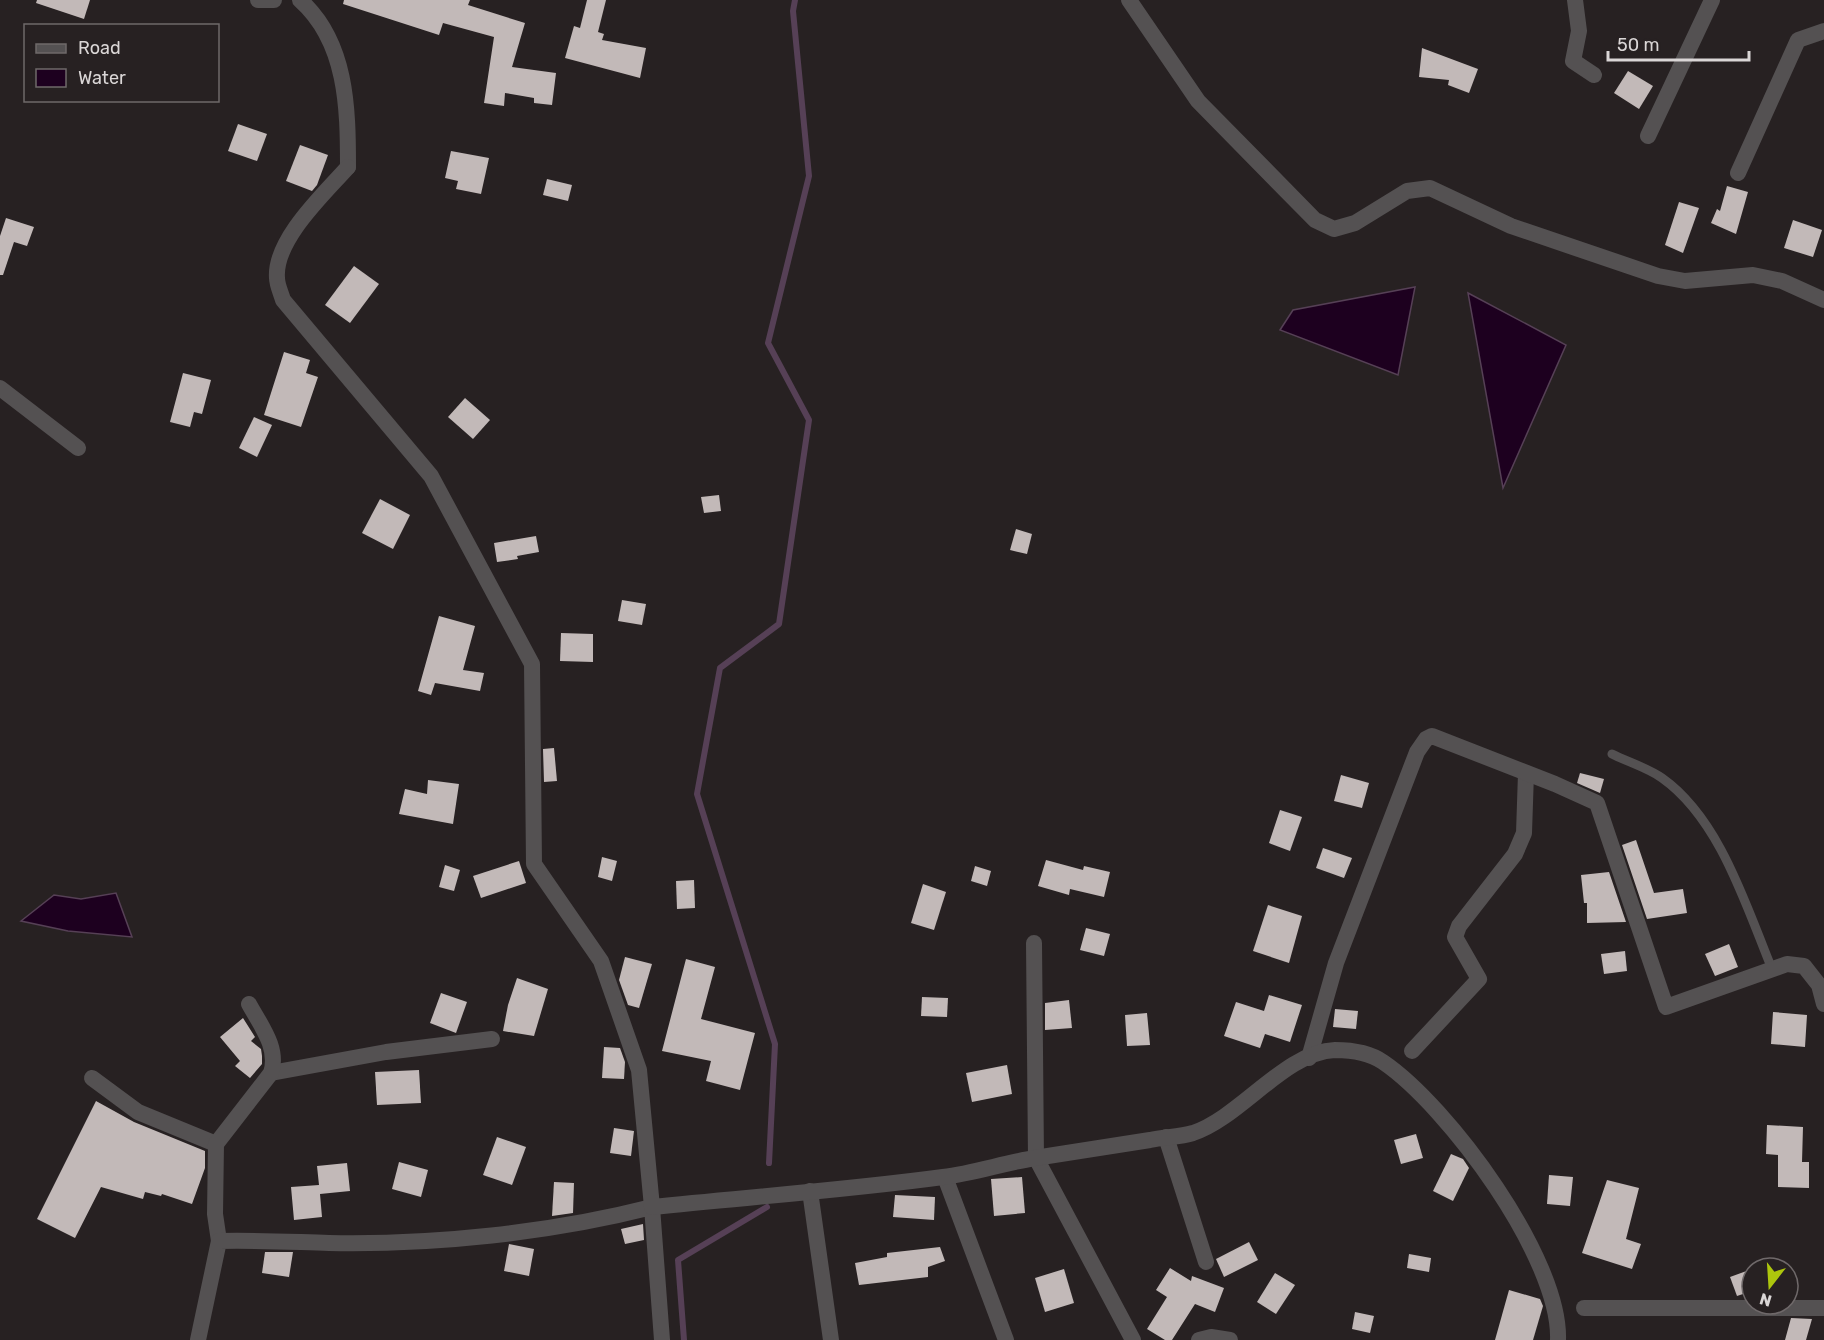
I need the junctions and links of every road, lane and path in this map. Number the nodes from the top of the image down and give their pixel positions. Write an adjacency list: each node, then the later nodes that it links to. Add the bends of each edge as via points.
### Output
1 (258, 0): 2 (street)
2 (274, 0)
3 (300, 0): 30 (street, via 327,32 341,73 348,113 348,167 282,250 277,278 283,300 431,476 532,664 534,864 601,961 639,1070)
4 (1129, 0): 11 (street, via 1198,101 1325,226 1334,229 1355,223 1407,191 1430,188 1511,226 1658,276 1685,281 1753,275 1782,281)
5 (1575, 0): 8 (street, via 1579,31 1573,61)
6 (1712, 0): 9 (street)
7 (1824, 31): 10 (street, via 1798,40)
8 (1594, 75)
9 (1648, 136)
10 (1738, 173)
11 (1824, 300)
12 (0, 388): 13 (street)
13 (78, 448)
14 (1612, 754): 17 (lane, via 1662,778 1688,802 1724,854)
15 (1526, 773): 17 (street, via 1597,803 1666,1007); 21 (street, via 1524,833 1515,854 1459,926 1455,937 1479,979); 22 (street, via 1432,736 1426,739 1336,963)
16 (1034, 943): 27 (street)
17 (1772, 969): 19 (street, via 1787,964 1804,966 1819,985)
18 (249, 1004): 23 (street, via 269,1041 275,1061)
19 (1824, 1004)
20 (492, 1040): 23 (street, via 386,1052)
21 (1412, 1051)
22 (1309, 1058): 25 (street, via 1194,1133); 42 (street, via 1335,1050 1381,1060 1461,1137 1528,1240 1555,1309)
23 (271, 1073): 26 (street)
24 (92, 1078): 26 (street, via 138,1112)
25 (1166, 1137): 27 (street); 32 (street)
26 (216, 1144): 31 (street, via 215,1214)
27 (1036, 1158): 28 (street); 39 (street)
28 (945, 1177): 29 (street); 38 (street)
29 (810, 1191): 30 (street); 37 (street)
30 (652, 1207): 31 (street, via 543,1230 330,1243); 36 (street)
31 (219, 1241): 35 (street)
32 (1206, 1262)
33 (1584, 1308): 34 (street)
34 (1824, 1308)
35 (198, 1340)
36 (662, 1340)
37 (831, 1340)
38 (1006, 1340)
39 (1133, 1340)
40 (1199, 1340): 41 (street)
41 (1230, 1340)
42 (1558, 1340)

